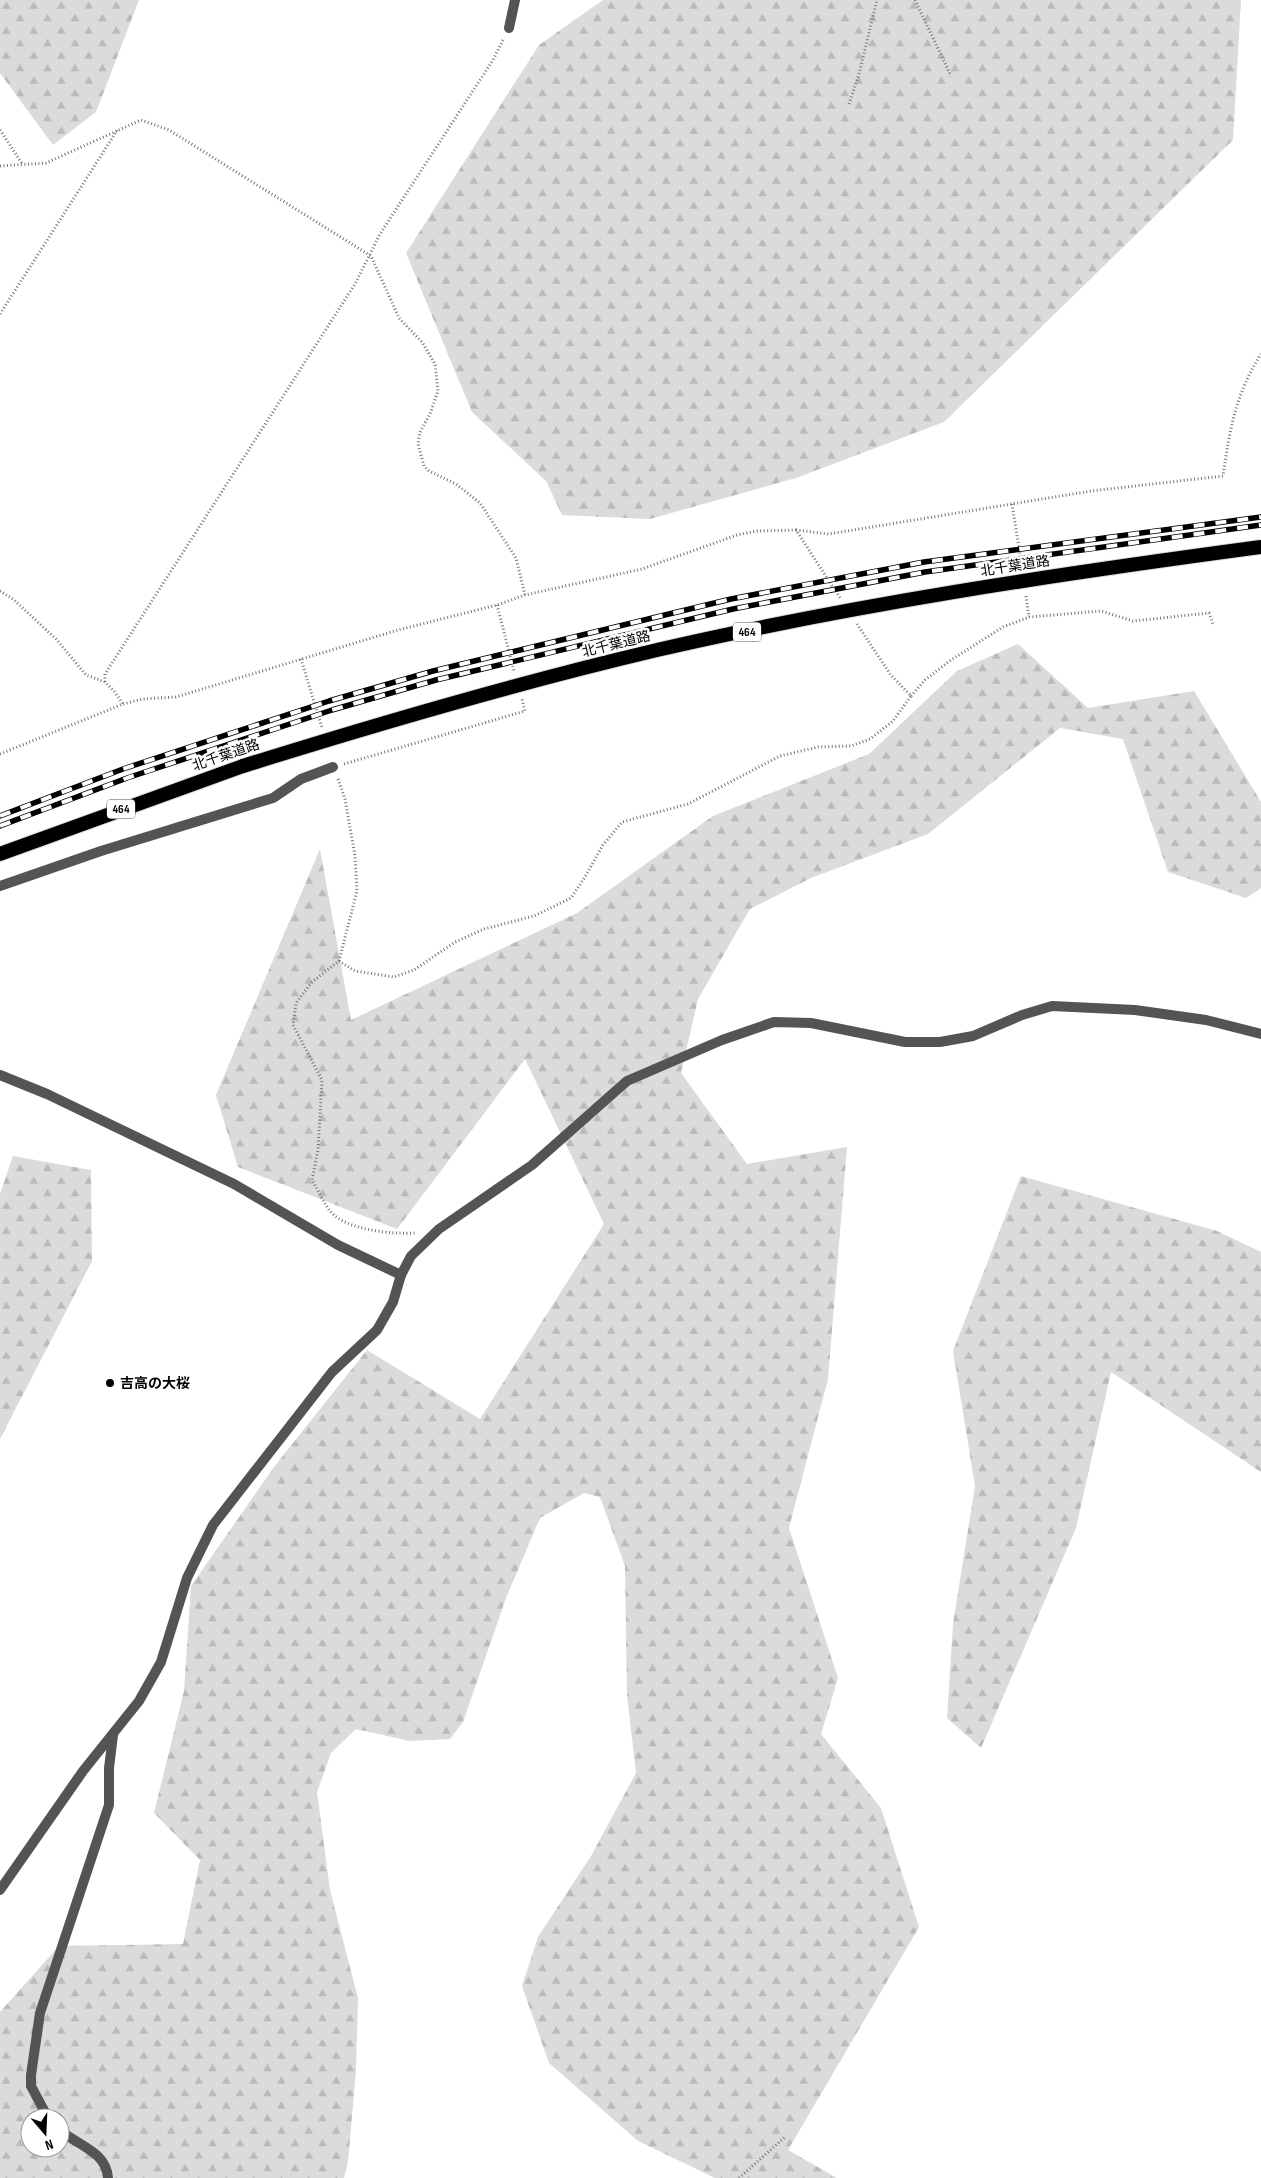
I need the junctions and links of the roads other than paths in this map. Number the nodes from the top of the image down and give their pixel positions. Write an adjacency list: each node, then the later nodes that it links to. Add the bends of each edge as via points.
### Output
1 (515, 0): 2 (street)
2 (509, 28)
3 (1261, 547): 5 (highway, 北千葉道路 / 464, bridge, via 942,594 658,650 384,722 244,766)
4 (333, 767): 6 (street, via 301,779 273,798)
5 (0, 854)
6 (0, 886)
7 (1261, 1034): 9 (street, via 1206,1020 1134,1010 1052,1006 973,1036 940,1042 905,1042 812,1024 774,1022 627,1080 532,1165 439,1229 411,1256)
8 (0, 1075): 9 (street, via 47,1094 234,1184 338,1246)
9 (401, 1275): 10 (street, via 393,1302 377,1330 332,1372 213,1526 187,1578 160,1662 138,1701)
10 (113, 1735): 11 (street, via 83,1771); 12 (street, via 108,1805 40,2012 31,2086)
11 (0, 1890)
12 (43, 2108)
13 (70, 2137): 14 (street, via 101,2158)
14 (108, 2178)

